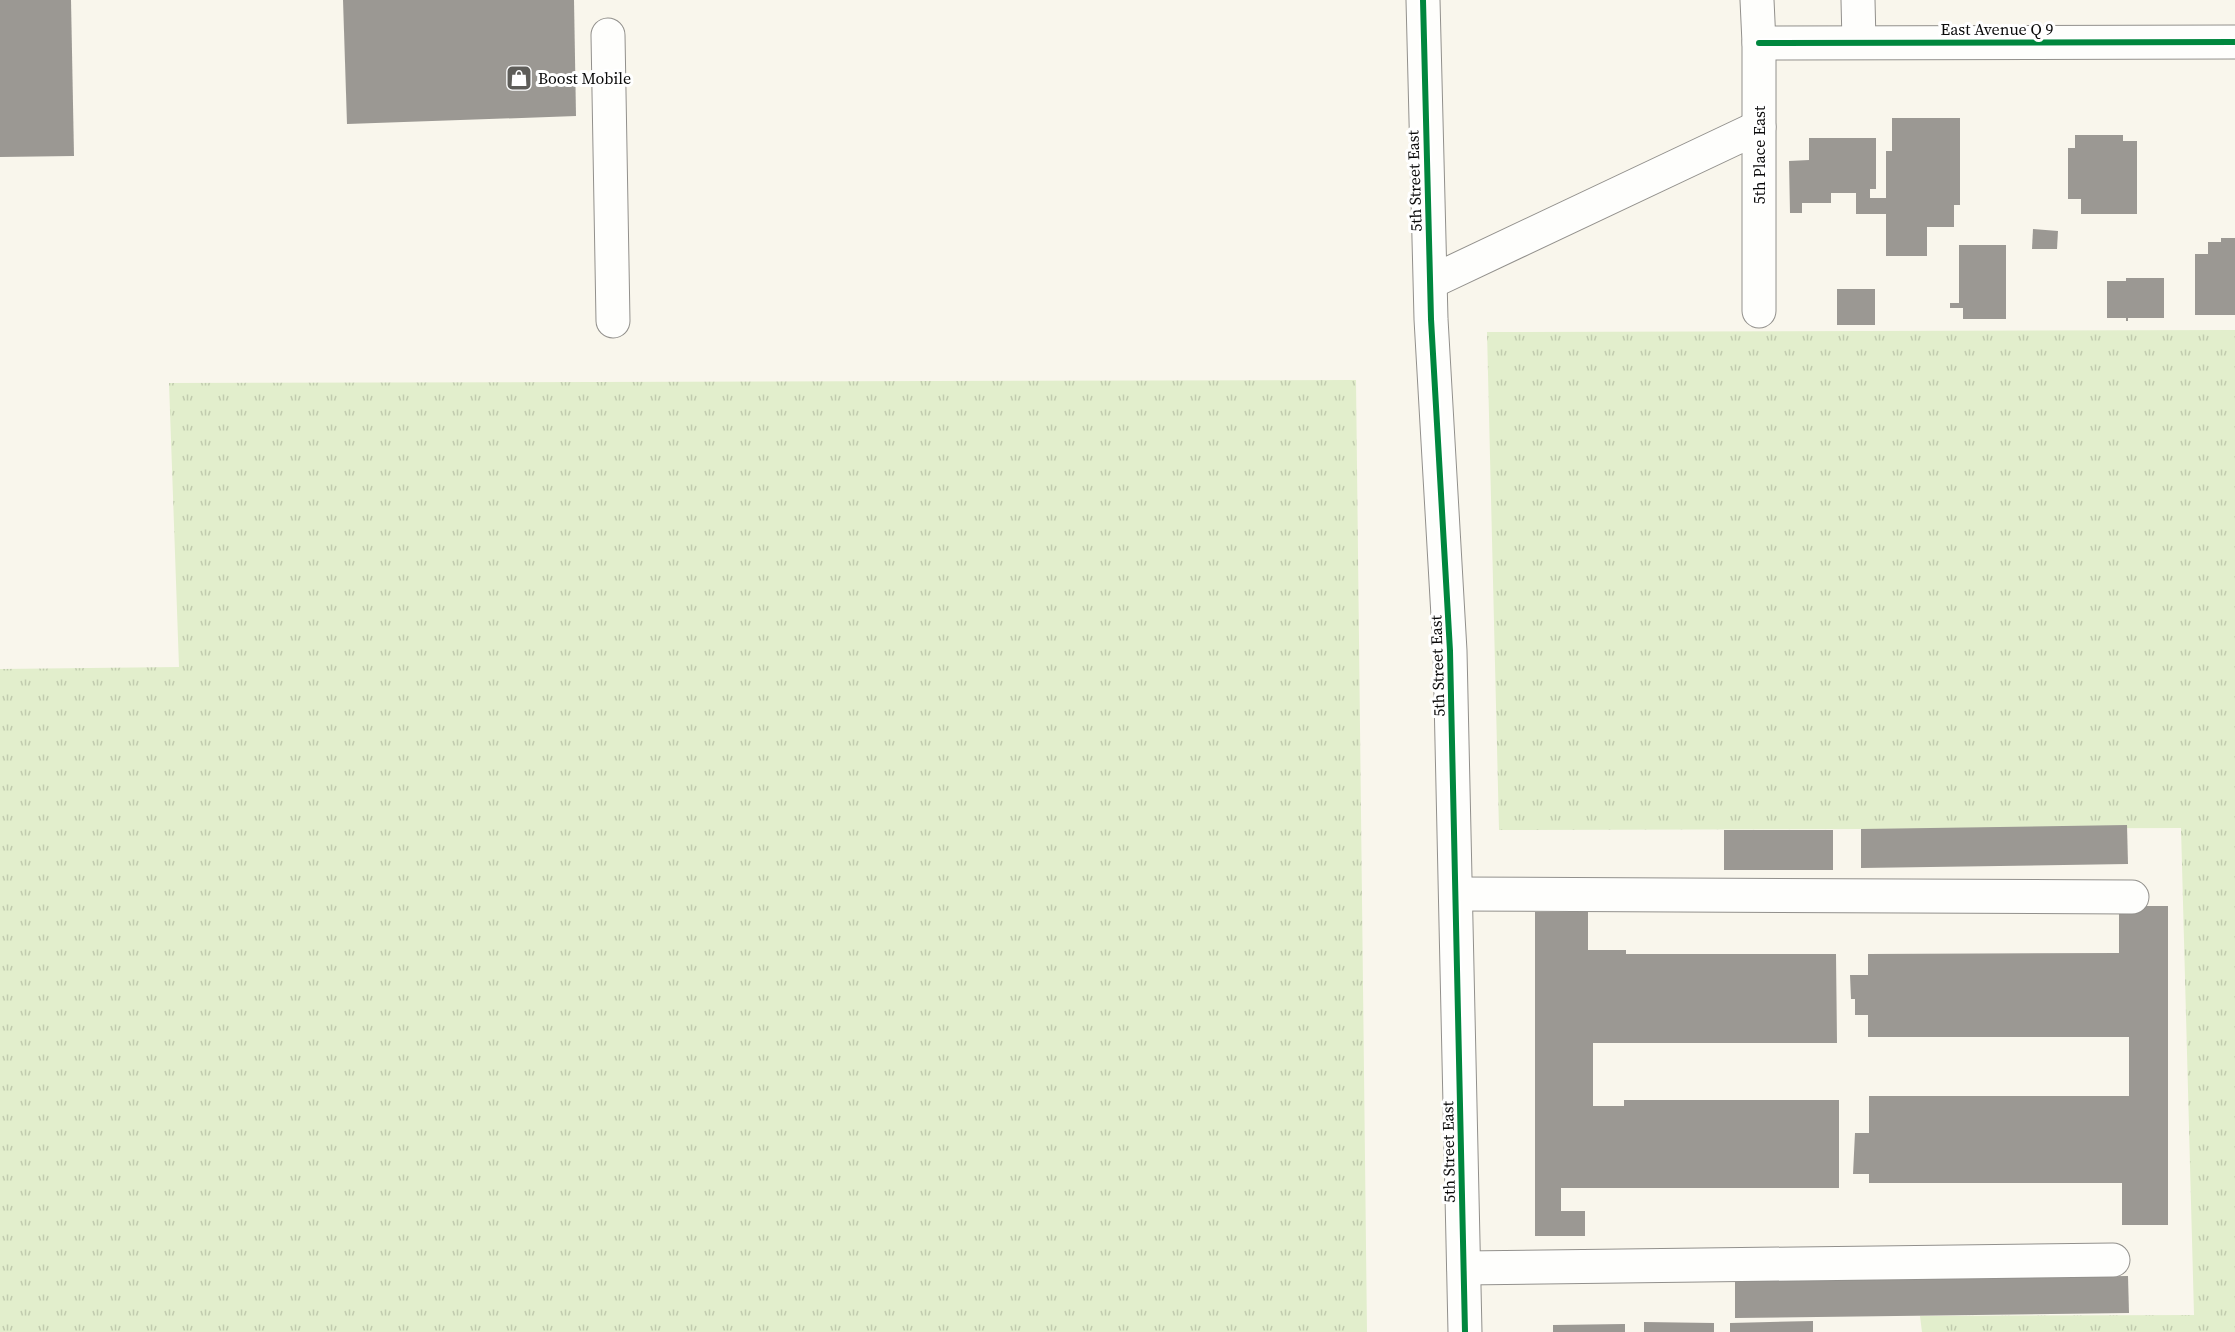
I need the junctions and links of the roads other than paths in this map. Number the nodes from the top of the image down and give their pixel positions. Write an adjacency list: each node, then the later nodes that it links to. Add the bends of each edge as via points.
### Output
1 (1423, 0): 9 (street, 5th Street East)
2 (1757, 0): 7 (street, 5th Place East)
3 (1858, 0): 5 (street)
4 (608, 35): 11 (street)
5 (1859, 42): 6 (street, East Avenue Q 9); 7 (street, East Avenue Q 9)
6 (2235, 42)
7 (1759, 43): 8 (street, 5th Place East)
8 (1759, 127): 9 (street); 10 (street, 5th Place East)
9 (1431, 282): 12 (street, 5th Street East, via 1450,651)
10 (1759, 311)
11 (614, 321)
12 (1457, 894): 13 (street); 15 (street, 5th Street East)
13 (2132, 897)
14 (2114, 1260): 15 (street)
15 (1464, 1268): 16 (street, 5th Street East)
16 (1465, 1332)

